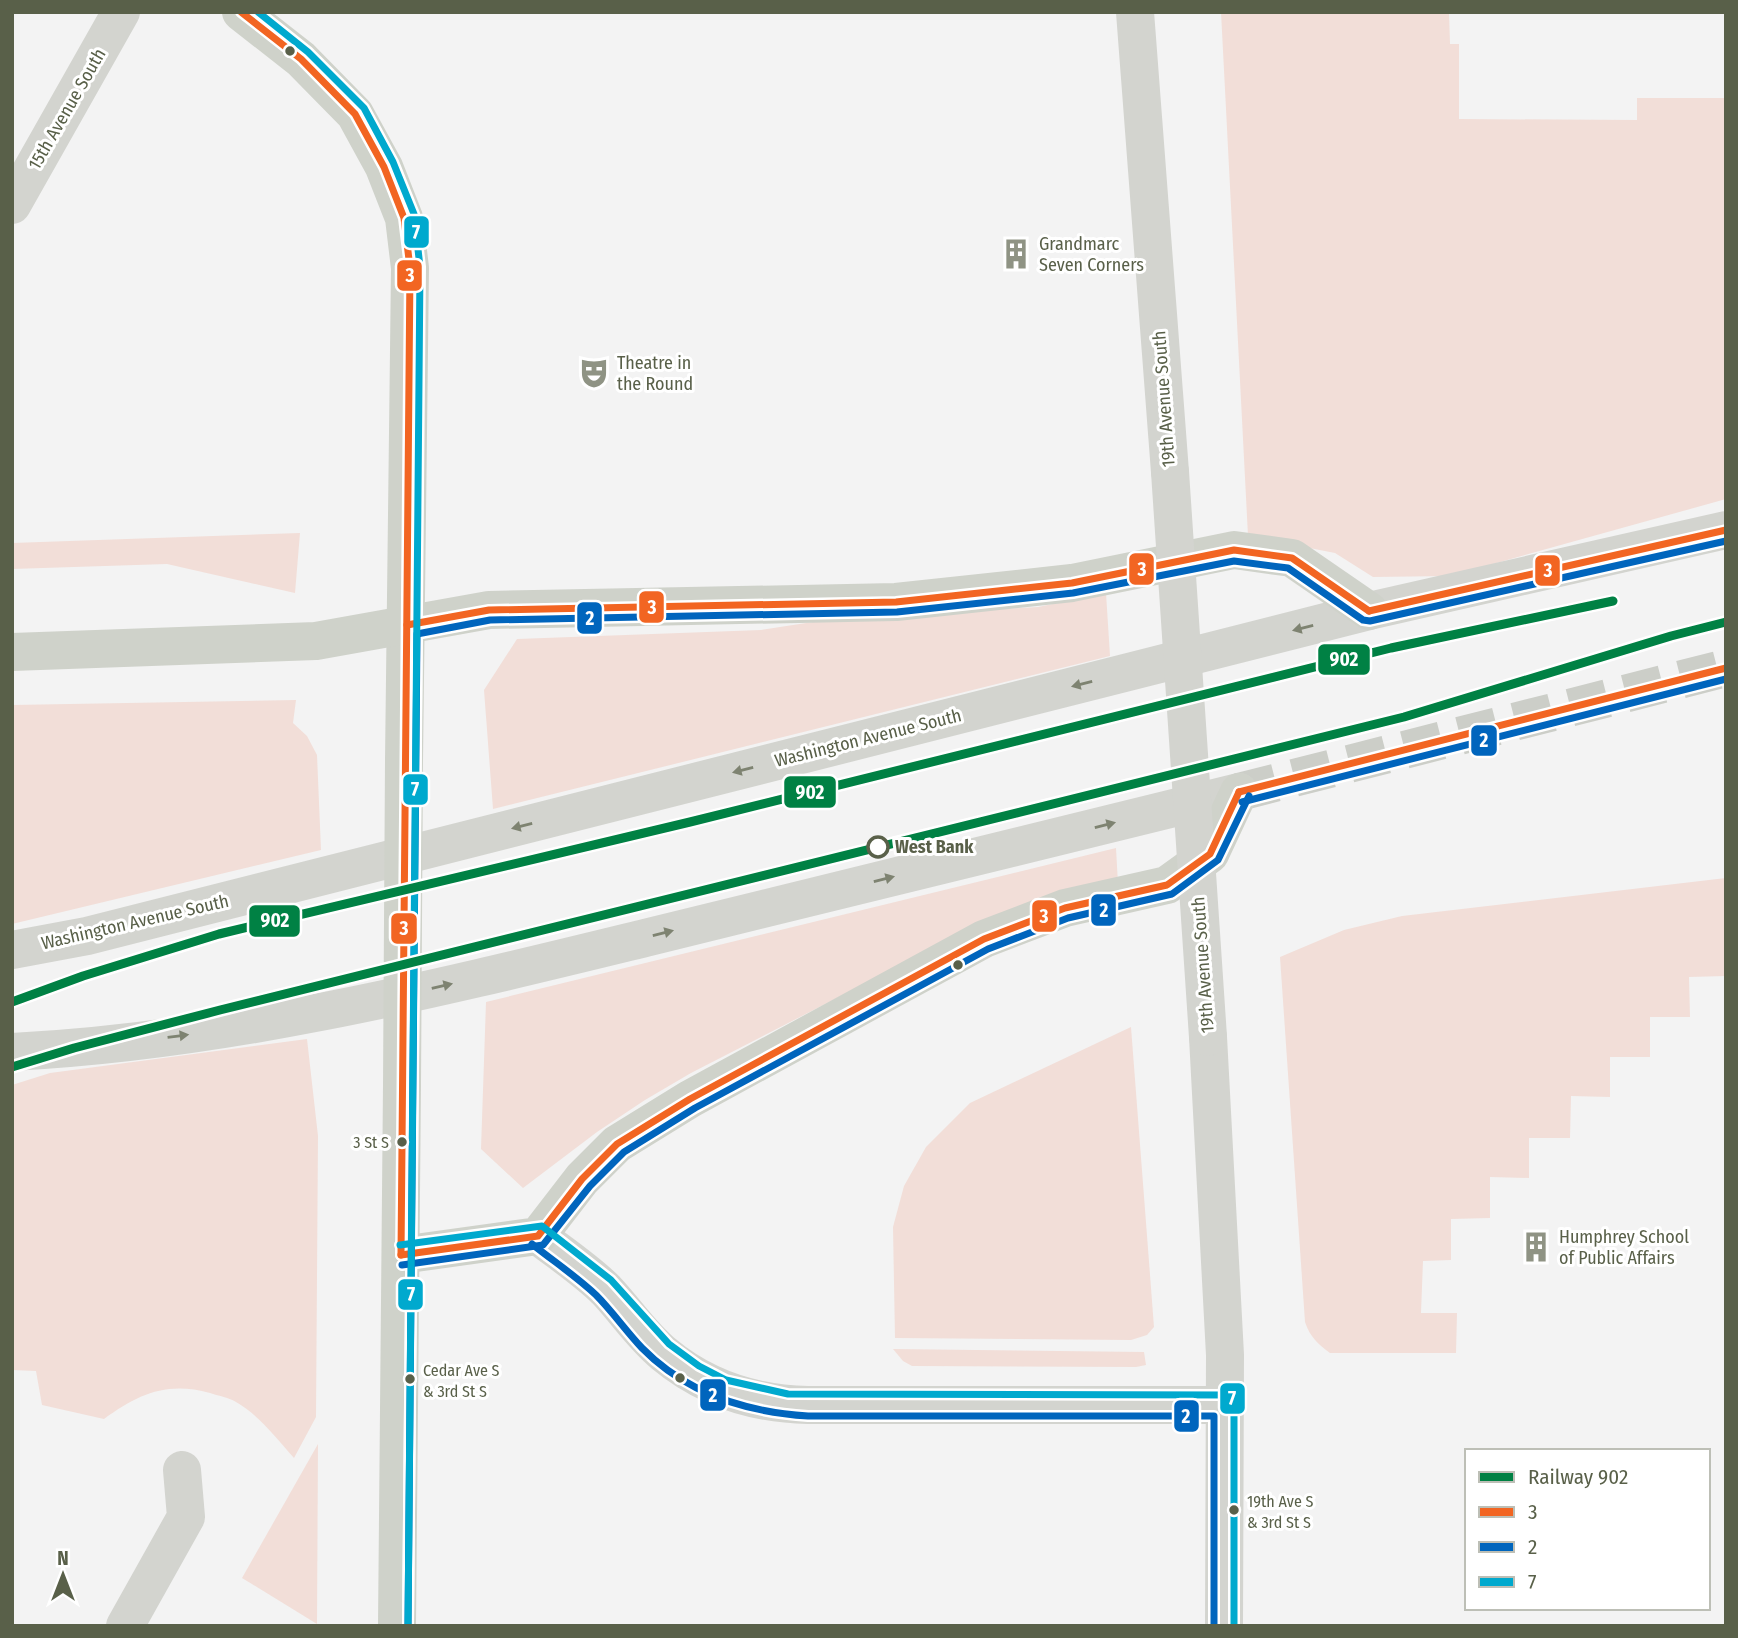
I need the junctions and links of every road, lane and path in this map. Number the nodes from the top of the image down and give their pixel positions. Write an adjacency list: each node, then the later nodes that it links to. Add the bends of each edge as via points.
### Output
1 (121, 12): 4 (street, 15th Avenue South)
2 (241, 12): 7 (main road, via 301,59 355,114 384,167 404,218 410,268)
3 (1135, 12): 14 (street, 19th Avenue South, bridge, via 1208,1037)
4 (12, 205)
5 (1726, 530): 6 (street, Washington Avenue South)
6 (1369, 611): 7 (main road, via 1292,558 1234,550 1072,583 896,603 489,610); 10 (street, Washington Avenue South, one-way to 10, via 87,936)
7 (407, 625): 8 (main road, via 316,641); 13 (main road, bridge)
8 (12, 652)
9 (1239, 792): 11 (street, one-way to 9, via 186,1035 304,1017); 12 (main road, via 1210,854 1167,885 1065,908 984,939 690,1098 617,1144)
10 (12, 950)
11 (12, 1052)
12 (538, 1236): 13 (main road); 14 (street, via 604,1288 662,1352 722,1390 787,1405)
13 (401, 1255): 17 (main road)
14 (1224, 1405): 18 (street, 19th Avenue South)
15 (182, 1470): 16 (street, via 186,1517)
16 (125, 1626)
17 (397, 1626)
18 (1224, 1626)

